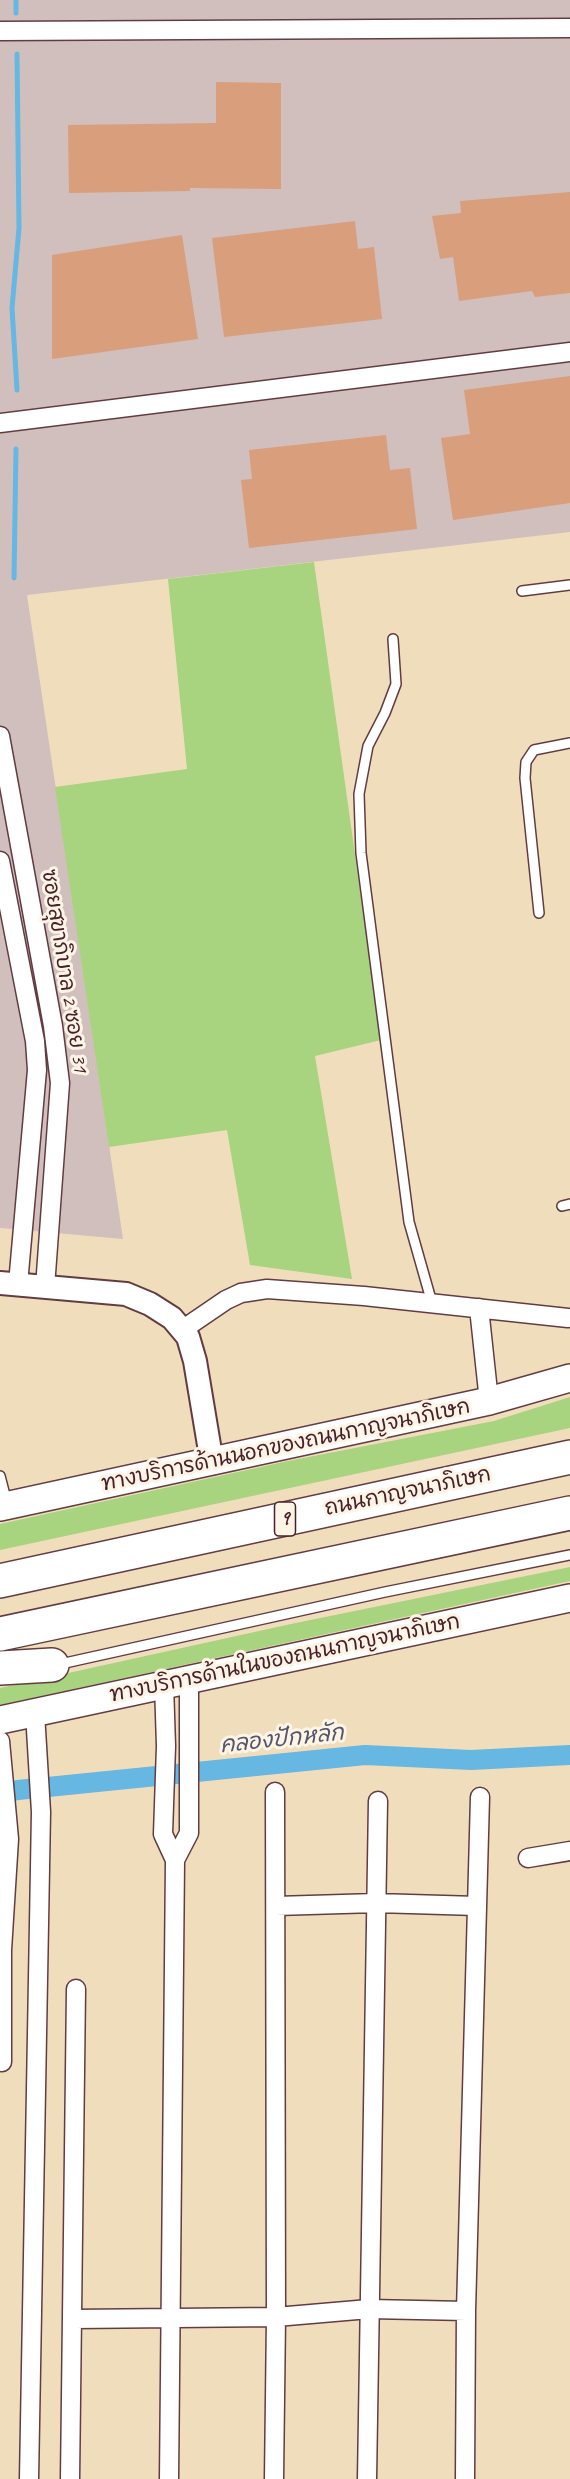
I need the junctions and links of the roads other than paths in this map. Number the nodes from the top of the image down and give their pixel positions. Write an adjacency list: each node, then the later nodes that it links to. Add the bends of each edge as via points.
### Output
1 (570, 28): 2 (street)
2 (0, 31)
3 (570, 352): 4 (street)
4 (0, 423)
5 (570, 585): 6 (lane)
6 (522, 591)
7 (393, 639): 16 (lane, via 396,684 368,746 359,794 361,853 409,1222)
8 (0, 736): 13 (street, ซอยสุขาภิบาล 2 ซอย 31, via 53,1026 60,1083)
9 (570, 743): 11 (lane, via 534,750 526,762)
10 (0, 861): 12 (street, ซอยสุขาภิบาล 2 ซอย 31, via 35,1041 37,1070)
11 (538, 913)
12 (31, 1137): 13 (street); 14 (street, ซอยสุขาภิบาล 2 ซอย 31)
13 (57, 1138): 15 (street, ซอยสุขาภิบาล 2 ซอย 31)
14 (9, 1284): 15 (street)
15 (45, 1287): 19 (street, via 126,1294 172,1318)
16 (432, 1303): 17 (street); 19 (street, via 267,1289 226,1300)
17 (479, 1308): 18 (street); 21 (street)
18 (568, 1318)
19 (182, 1330): 23 (street, via 195,1361)
20 (570, 1378): 21 (main road, ทางบริการด้านนอกของถนนกาญจนาภิเษก)
21 (489, 1401): 23 (main road, ทางบริการด้านนอกของถนนกาญจนาภิเษก)
22 (570, 1457): 28 (highway, ถนนกาญจนาภิเษก / 9)
23 (212, 1463): 25 (main road, ทางบริการด้านนอกของถนนกาญจนาภิเษก)
24 (0, 1476): 25 (lane)
25 (4, 1506)
26 (570, 1513): 30 (highway)
27 (570, 1555): 31 (lane)
28 (0, 1581)
29 (570, 1598): 34 (main road, ทางบริการด้านในของถนนกาญจนาภิเษก)
30 (0, 1634)
31 (52, 1665): 32 (highway); 33 (lane)
32 (0, 1668)
33 (0, 1677)
34 (176, 1681): 35 (main road, ทางบริการด้านในของถนนกาญจนาภิเษก); 43 (street, via 166,1746 163,1834); 43 (street, via 189,1742 189,1833)
35 (35, 1713): 36 (main road, ทางบริการด้านในของถนนกาญจนาภิเษก); 54 (street, via 41,1812)
36 (0, 1720)
37 (0, 1741): 48 (street, via 9,1839 2,1950)
38 (275, 1792): 45 (street)
39 (480, 1797): 46 (street)
40 (378, 1801): 44 (street)
41 (570, 1851): 42 (street)
42 (528, 1858)
43 (175, 1860): 51 (street)
44 (376, 1904): 45 (street); 46 (street); 49 (street)
45 (276, 1906): 52 (street)
46 (477, 1906): 50 (street)
47 (76, 1989): 53 (street)
48 (2, 2062)
49 (369, 2309): 50 (street); 52 (street); 58 (street)
50 (466, 2311): 59 (street)
51 (172, 2316): 52 (street); 53 (street); 56 (street)
52 (276, 2317): 57 (street)
53 (73, 2319): 55 (street)
54 (29, 2479)
55 (70, 2479)
56 (169, 2479)
57 (274, 2479)
58 (368, 2479)
59 (465, 2479)

